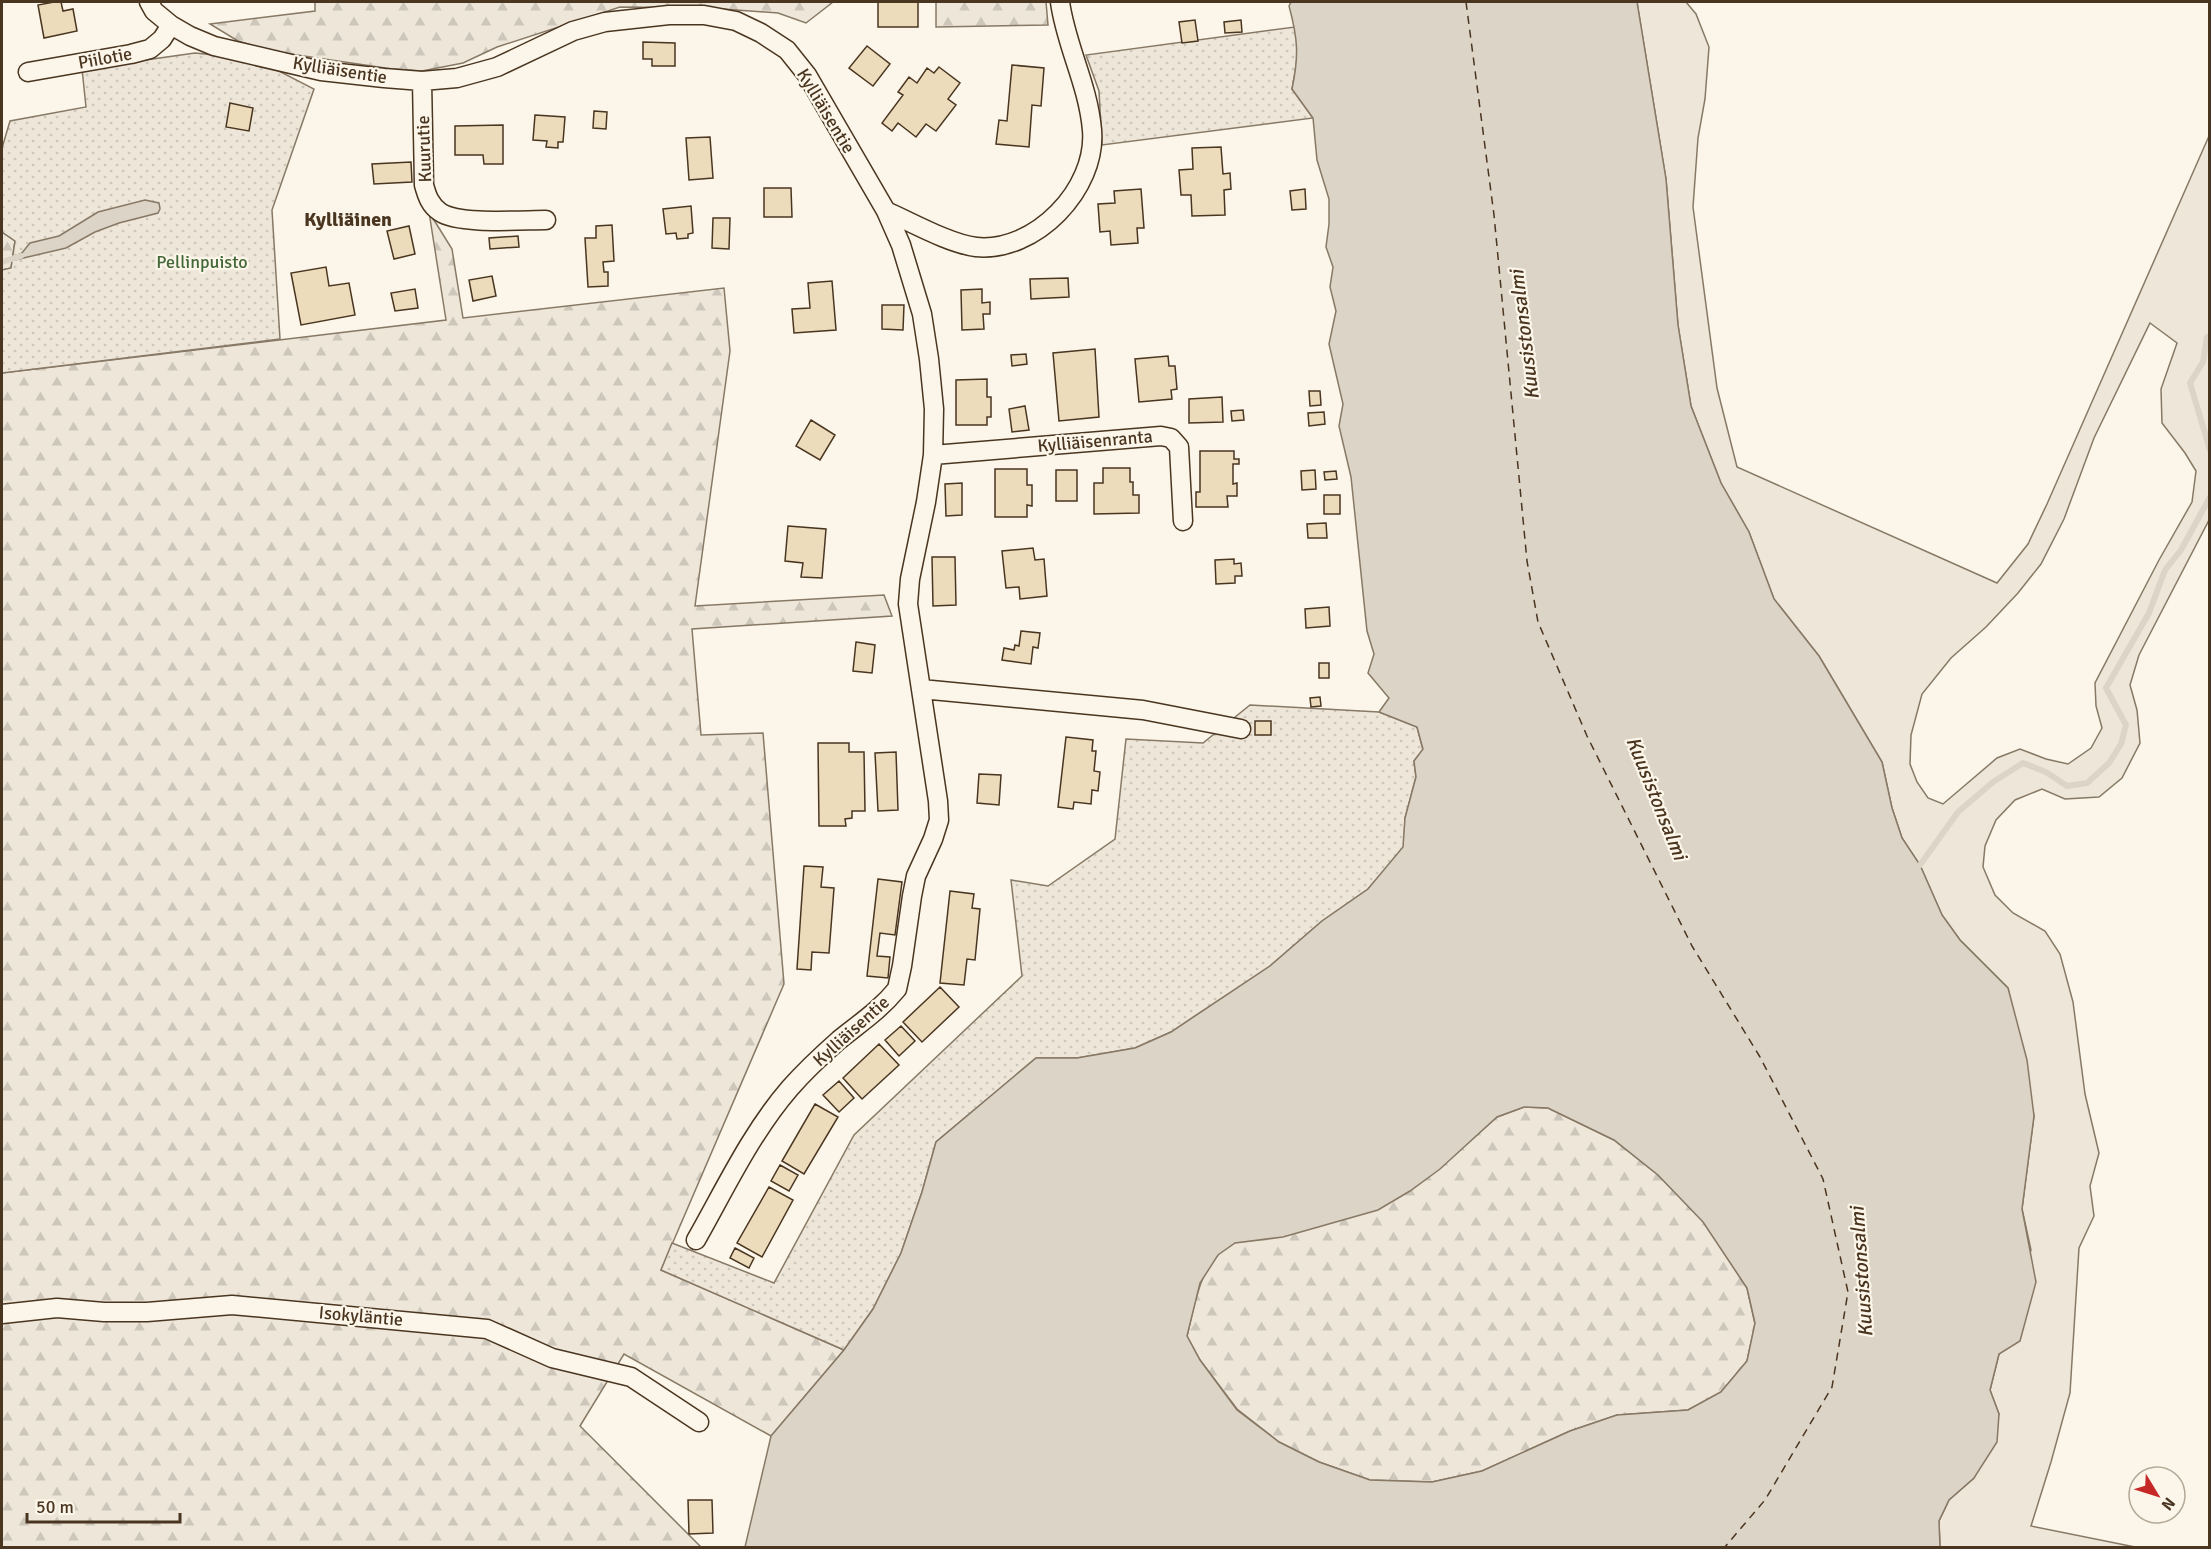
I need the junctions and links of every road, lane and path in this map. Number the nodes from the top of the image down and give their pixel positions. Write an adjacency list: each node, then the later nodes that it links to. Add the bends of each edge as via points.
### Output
1 (149, 2): 3 (street, Kylliäisentie)
2 (1060, 2): 6 (street, via 1083,80 1092,133 1088,166 1071,196 1051,220 1025,238 1000,246 975,247)
3 (171, 25): 4 (street, Piilotie, via 150,49); 5 (street, Kylliäisentie, via 214,46 321,71)
4 (28, 72)
5 (422, 81): 6 (street, Kylliäisentie, via 457,78 497,67 573,31 605,22 669,15 704,15 736,21 787,51 807,75); 7 (street, Kuurutie, via 424,185 428,200 441,213 459,219)
6 (886, 211): 8 (street, Kylliäisentie, via 902,246 922,314 934,409)
7 (546, 220)
8 (933, 455): 9 (street, Kylliäisenranta, via 1161,435 1171,438 1179,447); 10 (street, Kylliäisentie, via 908,604)
9 (1183, 520)
10 (921, 688): 11 (street, via 1143,710); 12 (street, Kylliäisentie, via 939,820 916,876 897,989 871,1017 814,1063 772,1111)
11 (1241, 729)
12 (696, 1240)
13 (2, 1314): 14 (street, Isokyläntie, via 57,1308 147,1312 231,1305 487,1329 552,1358 631,1377)
14 (699, 1422)

